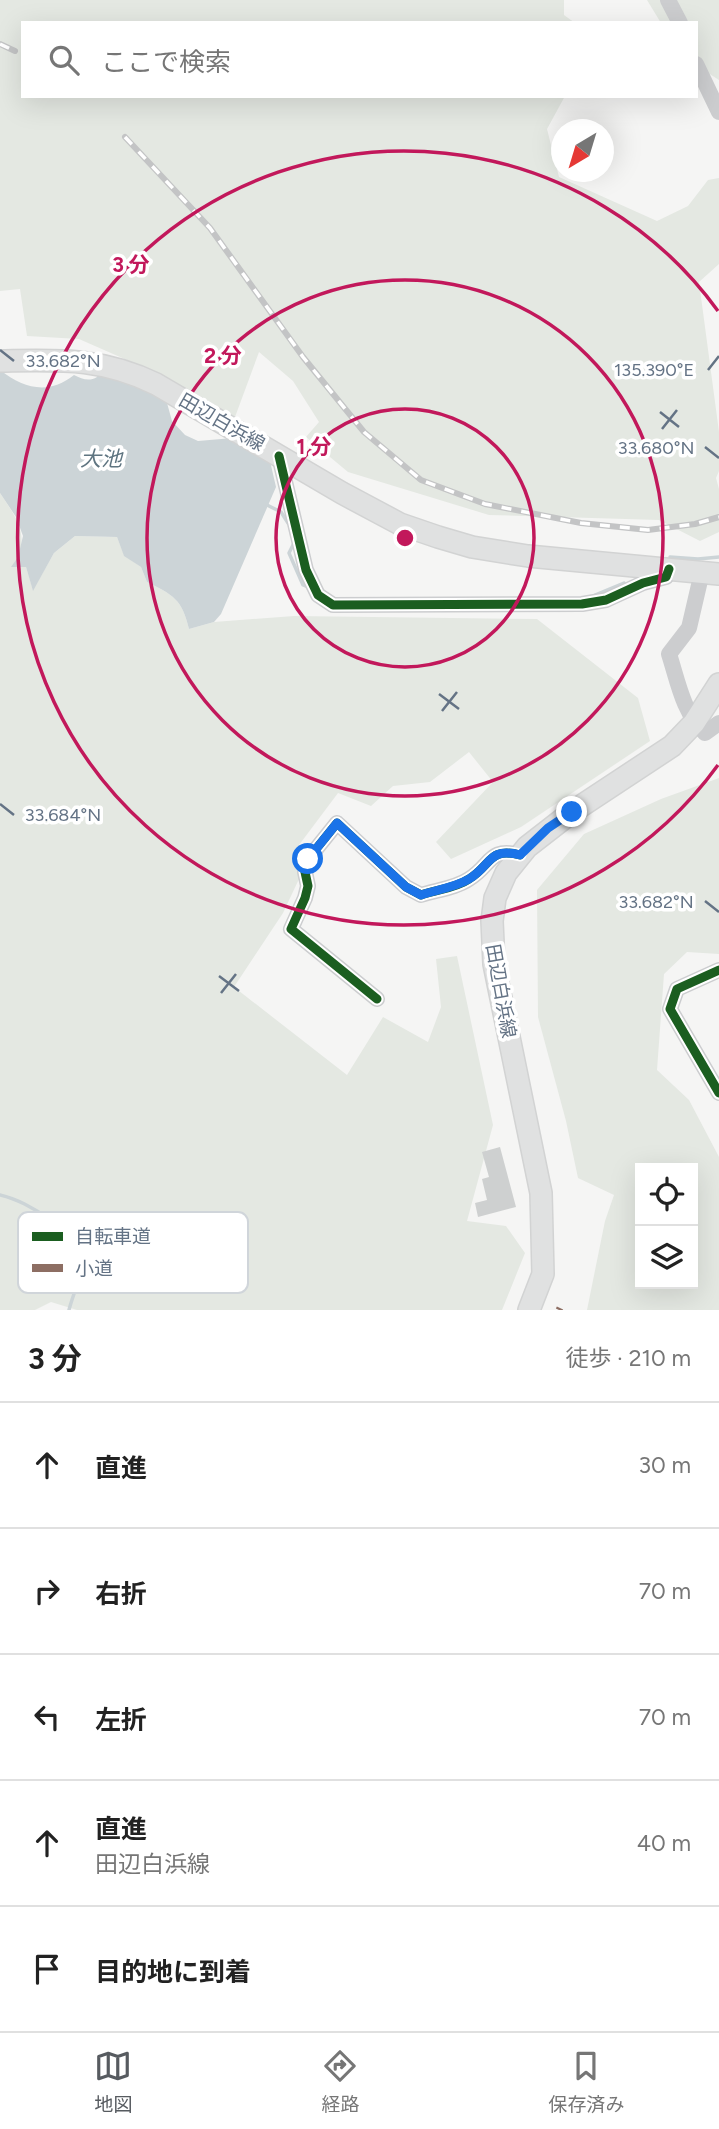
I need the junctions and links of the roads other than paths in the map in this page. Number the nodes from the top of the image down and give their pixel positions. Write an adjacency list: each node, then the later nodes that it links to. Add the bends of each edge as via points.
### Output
1 (668, 0): 2 (street)
2 (679, 21)
3 (698, 68): 4 (street)
4 (719, 112)
5 (0, 361): 6 (main road, 田辺白浜線, via 101,363 132,372)
6 (279, 456): 7 (main road, 田辺白浜線, via 400,524 472,547); 7 (street, via 306,570 317,595 333,605 582,604 606,600 666,576)
7 (669, 569): 8 (main road, 田辺白浜線)
8 (711, 573): 10 (street, via 689,628 669,654)
9 (719, 684): 10 (main road, 田辺白浜線)
10 (694, 723): 11 (street, via 705,733); 12 (main road, 田辺白浜線, via 672,746 548,828)
11 (719, 723)
12 (520, 855): 14 (street, via 495,853 468,880 421,895 406,887 337,823 308,859 308,886 292,929); 16 (main road, 田辺白浜線, via 495,898 492,945 541,1193 542,1274)
13 (719, 970): 15 (street, via 677,989 670,1009)
14 (377, 999)
15 (719, 1093)
16 (529, 1310)

